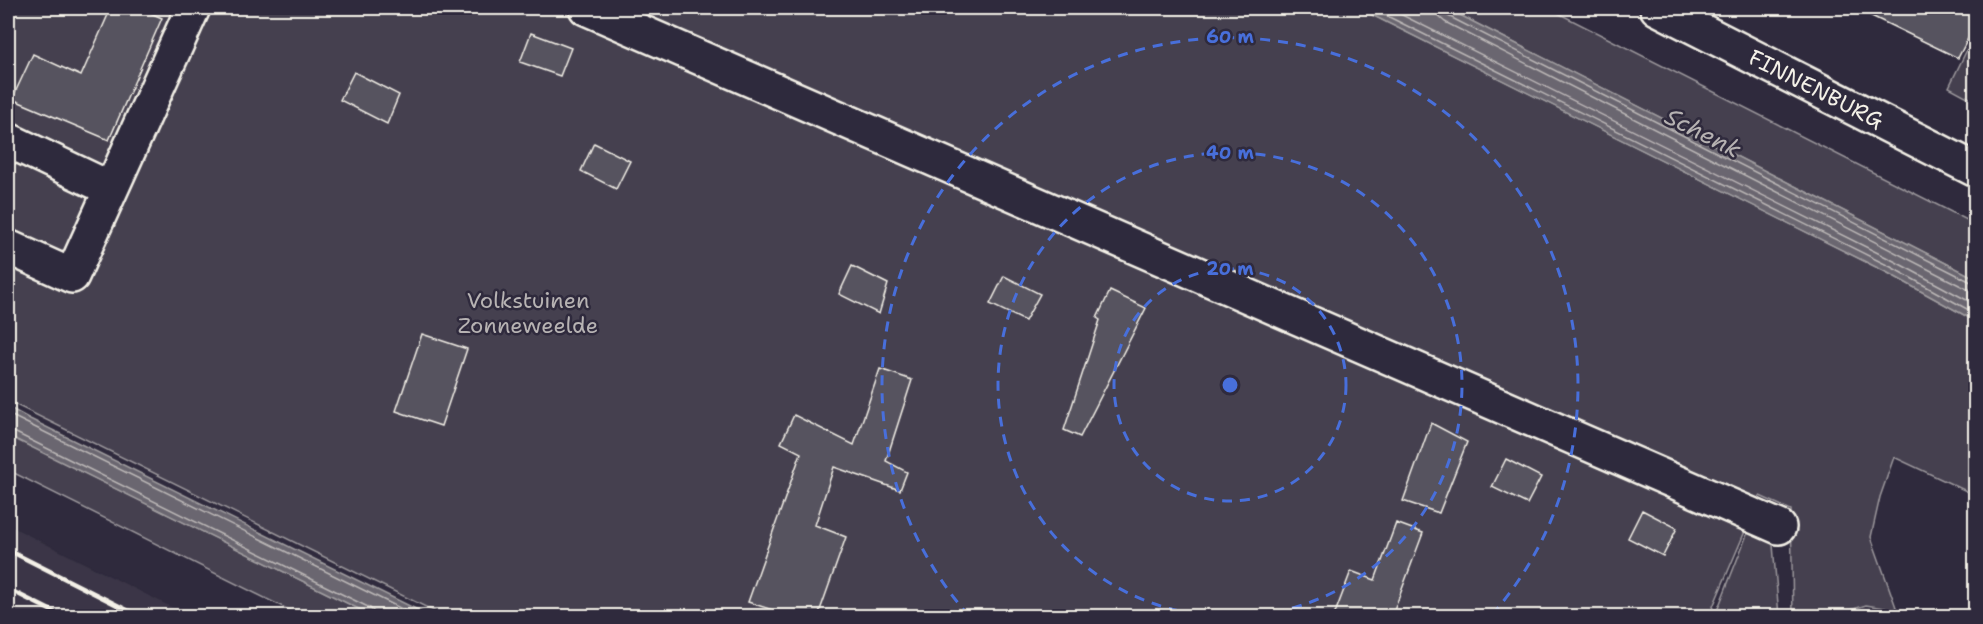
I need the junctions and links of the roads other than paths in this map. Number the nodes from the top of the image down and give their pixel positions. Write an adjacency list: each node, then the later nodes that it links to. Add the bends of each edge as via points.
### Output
1 (193, 8): 6 (street)
2 (586, 8): 8 (street)
3 (1657, 8): 5 (street, FINNENBURG)
4 (8, 140): 6 (street)
5 (1976, 170)
6 (111, 189): 7 (street, via 72,276)
7 (8, 247)
8 (1779, 528)

